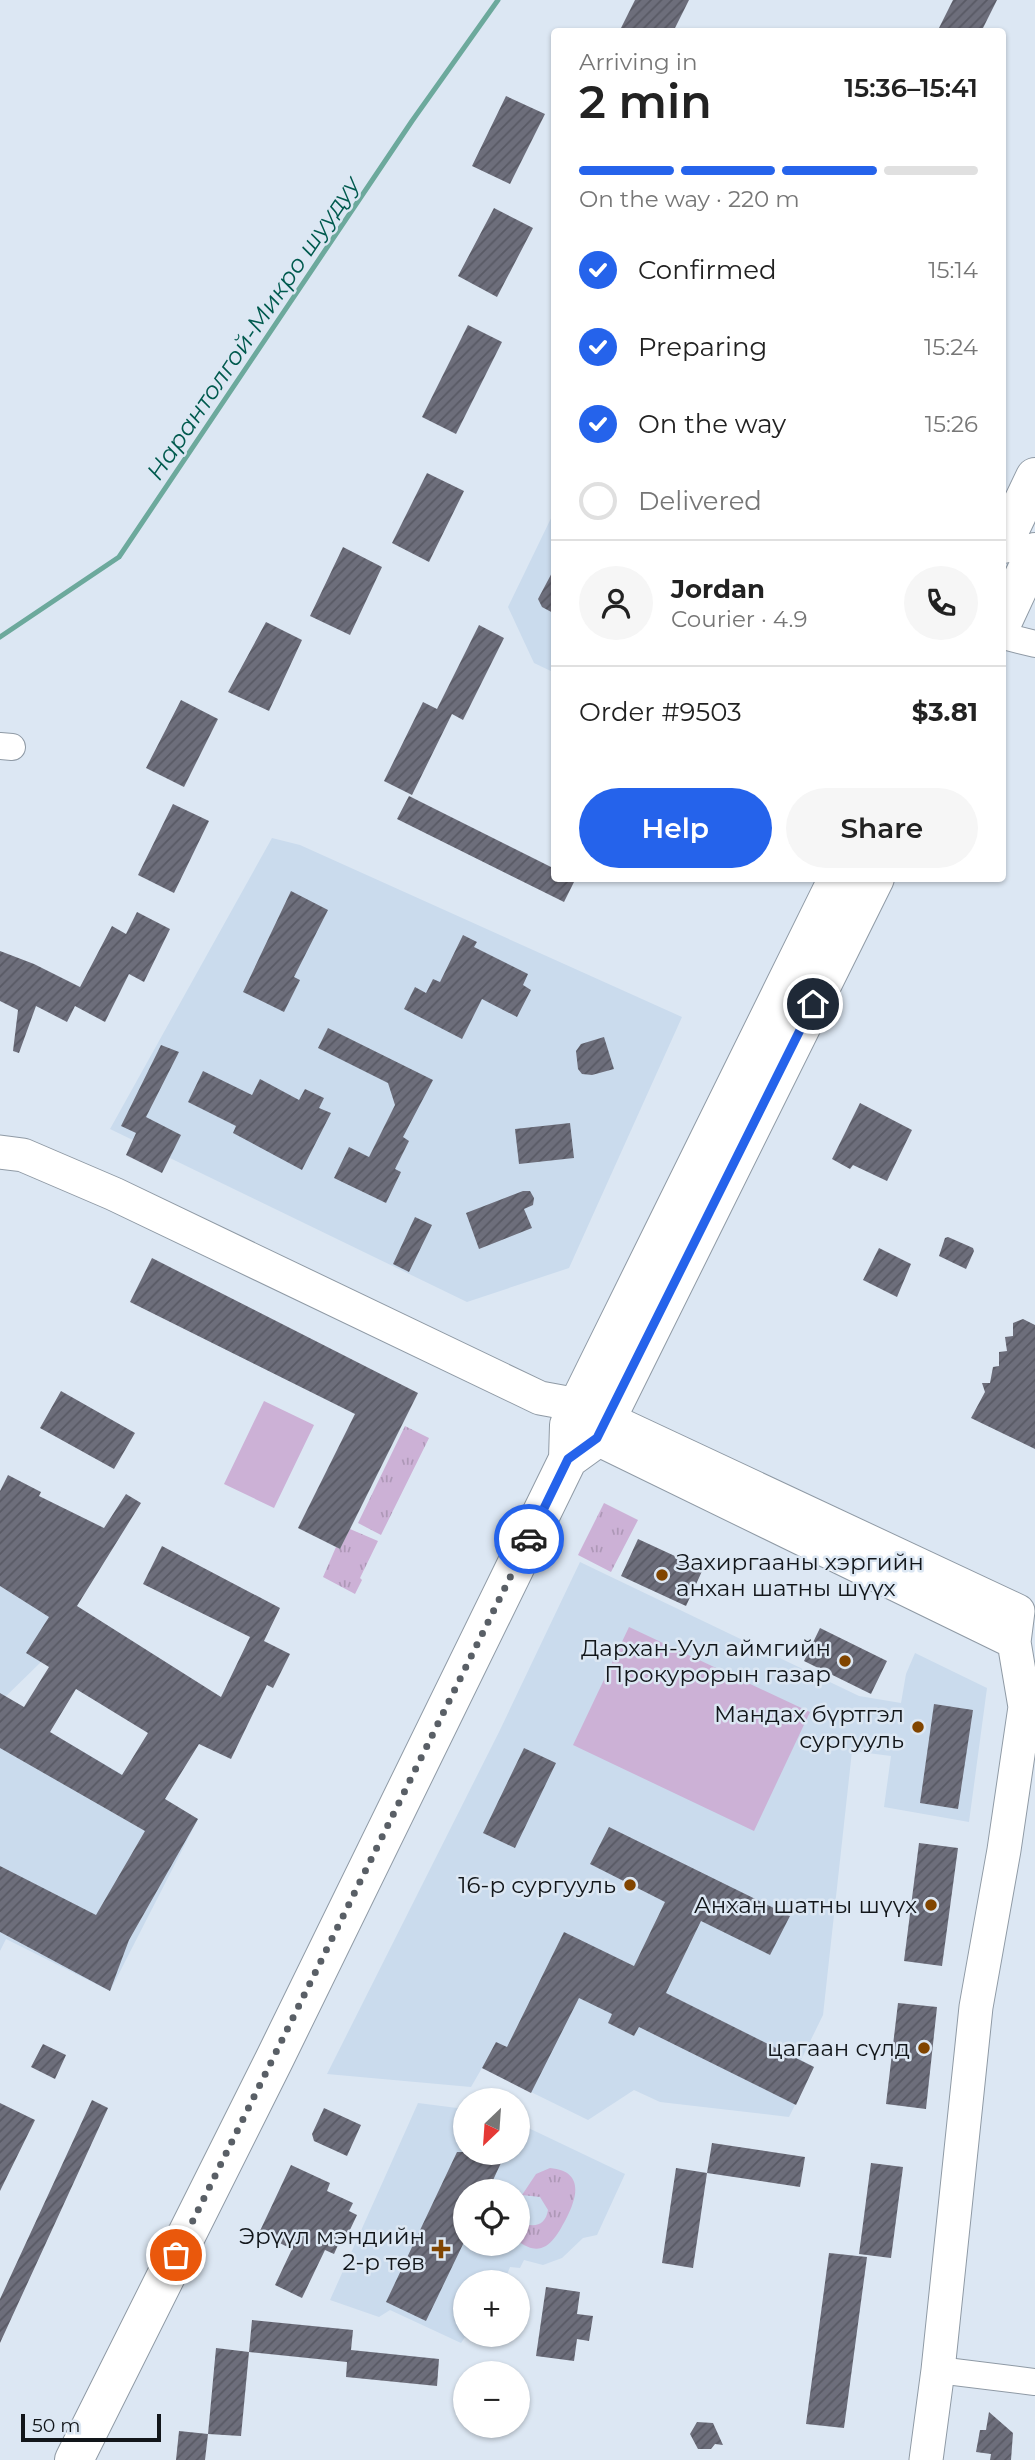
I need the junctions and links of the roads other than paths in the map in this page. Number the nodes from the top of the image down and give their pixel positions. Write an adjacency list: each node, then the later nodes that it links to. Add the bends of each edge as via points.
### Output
1 (1035, 477): 2 (highway)
2 (1006, 538)
3 (1035, 552): 4 (highway)
4 (1006, 615)
5 (1006, 637): 6 (street)
6 (1035, 644)
7 (836, 882): 10 (highway)
8 (873, 882): 10 (highway)
9 (0, 1152): 10 (main road, via 23,1155 114,1194 540,1398)
10 (584, 1429): 11 (main road); 14 (highway)
11 (1025, 1631): 12 (main road, via 1025,1707 976,2007)
12 (938, 2370): 13 (street); 15 (main road)
13 (1035, 2382)
14 (74, 2460)
15 (926, 2460)

